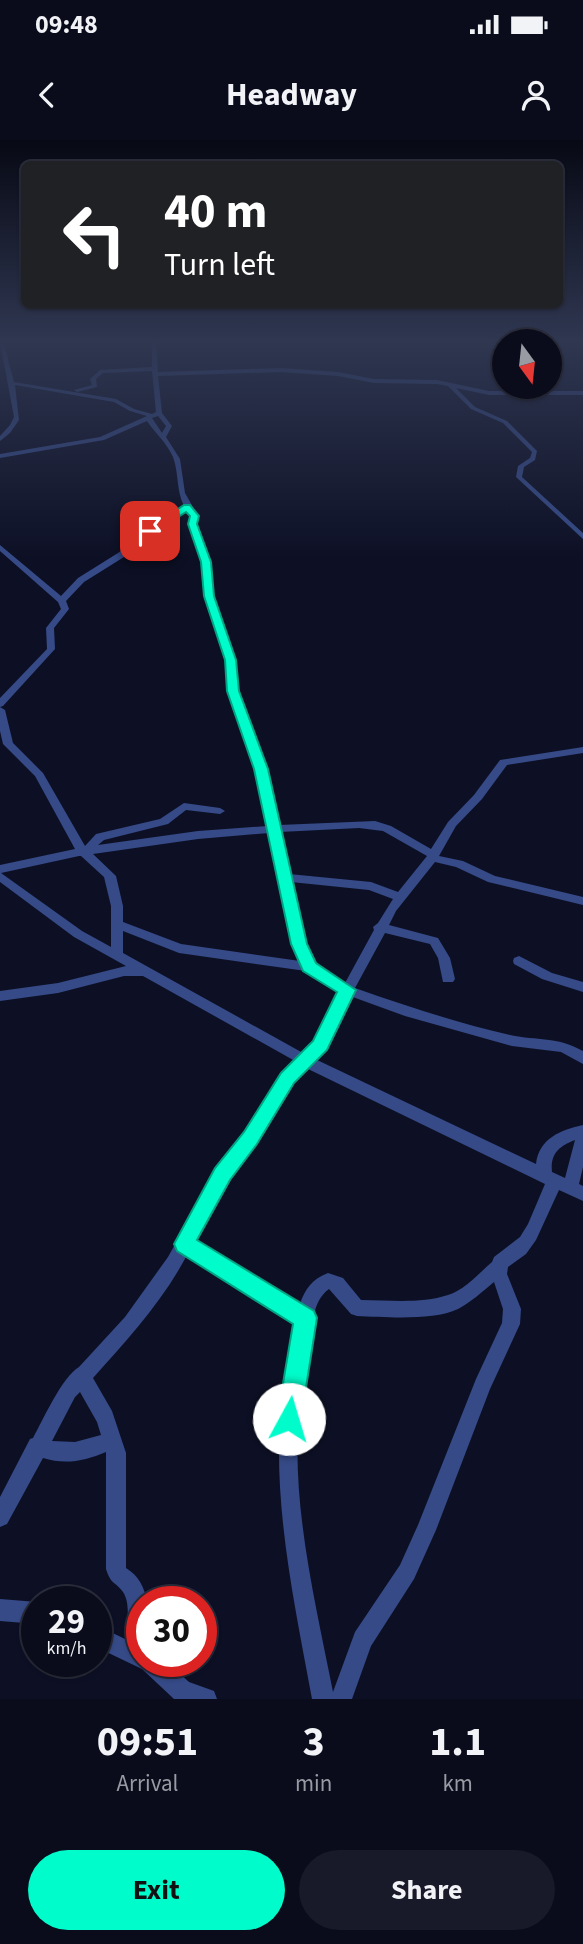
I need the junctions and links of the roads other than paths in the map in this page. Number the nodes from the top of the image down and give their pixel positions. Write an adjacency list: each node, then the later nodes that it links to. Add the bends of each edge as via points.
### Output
1 (143, 413): 5 (street)
2 (155, 413): 5 (street)
3 (484, 413): 10 (street, via 505,422 535,452 521,466 519,477)
4 (17, 414): 6 (street); 7 (street)
5 (154, 416): 8 (street, via 102,439); 9 (street, via 178,462 178,485)
6 (0, 431)
7 (0, 439)
8 (0, 456)
9 (187, 507): 12 (street, via 70,587); 17 (street, via 194,516 209,596 231,660 233,691 259,759)
10 (583, 537)
11 (0, 547): 12 (street)
12 (62, 601): 13 (street, via 65,609 50,628 52,646)
13 (0, 704)
14 (0, 710): 18 (street, via 8,744 39,775 65,828)
15 (583, 750): 19 (street, via 504,762 452,824)
16 (220, 811): 18 (street, via 184,806 164,822 100,837)
17 (275, 830): 18 (street); 19 (street, via 382,826); 22 (street)
18 (85, 849): 20 (street); 25 (street, via 110,876)
19 (432, 857): 23 (street); 24 (street, via 492,879)
20 (0, 869)
21 (0, 876): 27 (street, via 50,915)
22 (285, 877): 23 (street, via 373,886); 29 (street, via 296,932)
23 (401, 898): 26 (street)
24 (583, 901)
25 (116, 924): 27 (street); 29 (street, via 179,948)
26 (379, 927): 31 (street, via 434,941 444,958); 33 (street)
27 (117, 955): 30 (street)
28 (519, 961): 32 (street)
29 (309, 967): 33 (street)
30 (144, 972): 34 (street, via 124,971 58,988); 36 (street)
31 (448, 979)
32 (583, 987)
33 (347, 990): 35 (street, via 457,1027 512,1041 564,1047); 36 (street, via 320,1045)
34 (0, 996)
35 (583, 1058)
36 (306, 1061): 38 (street); 39 (street, via 288,1078 222,1174)
37 (583, 1134): 38 (street); 38 (street, via 562,1139 545,1152 542,1166)
38 (563, 1186): 40 (street, via 542,1202 526,1242)
39 (184, 1244): 41 (street); 42 (street, via 131,1323)
40 (499, 1266): 41 (street, via 458,1301 416,1309 357,1308 337,1284 326,1282 311,1297); 52 (street, via 512,1324 482,1385 426,1530 403,1579 363,1640)
41 (306, 1318): 51 (street, via 291,1399 290,1492 301,1585)
42 (80, 1375): 43 (street); 44 (street)
43 (112, 1440): 44 (street, via 80,1452); 46 (street, via 118,1490 117,1573)
44 (37, 1446): 45 (street)
45 (0, 1517)
46 (133, 1586)
47 (0, 1610): 48 (street)
48 (21, 1612)
49 (166, 1677): 50 (street, via 182,1691)
50 (206, 1699)
51 (323, 1699)
52 (341, 1699)

